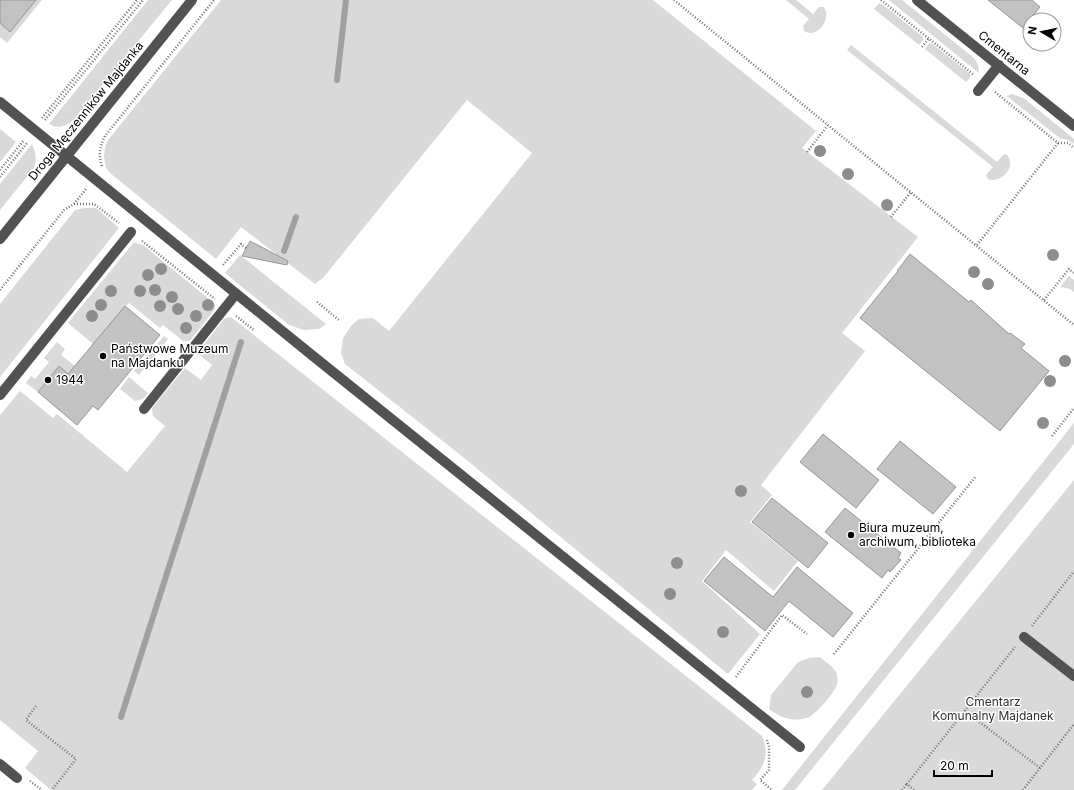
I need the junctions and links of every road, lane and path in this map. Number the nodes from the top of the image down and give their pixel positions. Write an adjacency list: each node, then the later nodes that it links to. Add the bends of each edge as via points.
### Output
1 (137, 0): 14 (path)
2 (143, 0): 14 (path)
3 (192, 0): 17 (street, Droga Męczenników Majdanka)
4 (214, 0): 18 (path, via 105,136 99,156)
5 (674, 0): 12 (path)
6 (918, 0): 9 (street, Cmentarna)
7 (929, 38): 8 (path)
8 (922, 47)
9 (998, 65): 10 (street); 13 (street, Cmentarna)
10 (978, 91)
11 (0, 102): 14 (street)
12 (828, 125): 16 (path); 21 (path)
13 (1074, 126)
14 (34, 130): 17 (street); 19 (path); 20 (path)
15 (1058, 144): 25 (path)
16 (807, 152)
17 (66, 156): 24 (street, Droga Męczenników Majdanka); 28 (street)
18 (102, 168)
19 (0, 170)
20 (0, 177)
21 (910, 192): 22 (path); 25 (path)
22 (891, 217)
23 (131, 232): 27 (path, via 94,204 74,204 64,210); 31 (path); 34 (street)
24 (0, 238)
25 (976, 245): 29 (path)
26 (1074, 273): 29 (path, via 1069,269)
27 (0, 290)
28 (236, 294): 31 (street); 44 (street)
29 (1044, 300): 33 (path)
30 (317, 302): 32 (path)
31 (225, 307): 35 (street)
32 (340, 321)
33 (1074, 323)
34 (0, 395)
35 (144, 408)
36 (1074, 408): 37 (path)
37 (1052, 436)
38 (976, 476): 42 (path)
39 (1074, 571): 41 (path)
40 (807, 634): 44 (path, via 782,615)
41 (1024, 637): 43 (street); 46 (path)
42 (834, 654)
43 (1074, 676)
44 (728, 689): 48 (street)
45 (36, 706): 53 (path, via 26,720 76,759)
46 (965, 711): 50 (path); 52 (path)
47 (1074, 724): 50 (path)
48 (800, 747)
49 (0, 764): 51 (street)
50 (1040, 768): 56 (path)
51 (16, 778)
52 (907, 784): 54 (path); 55 (path)
53 (52, 790)
54 (902, 790)
55 (914, 790)
56 (1023, 790)

